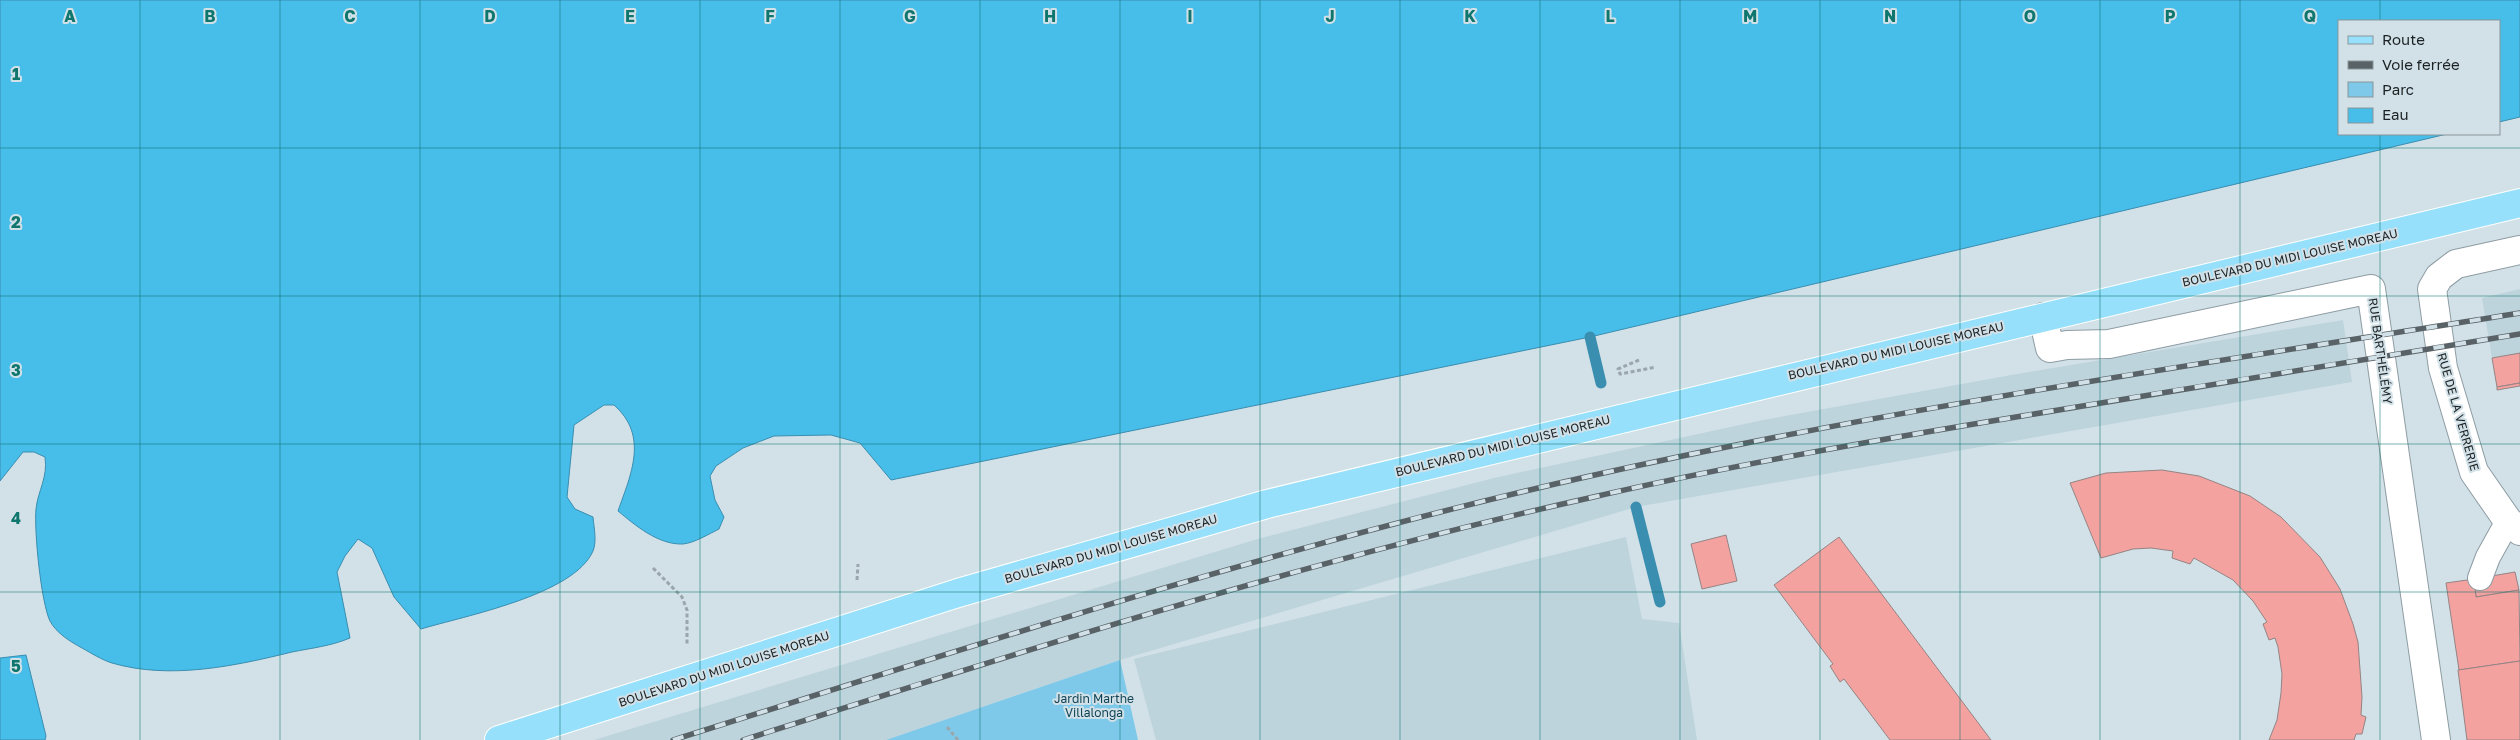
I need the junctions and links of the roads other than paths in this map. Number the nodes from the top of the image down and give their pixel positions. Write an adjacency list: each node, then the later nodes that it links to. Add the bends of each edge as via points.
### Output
1 (2520, 203): 3 (main road, BOULEVARD DU MIDI LOUISE MOREAU)
2 (2520, 250): 4 (street, RUE DE LA VERRERIE, via 2456,264 2439,277 2432,289 2443,368 2474,472)
3 (2042, 317): 6 (main road, BOULEVARD DU MIDI LOUISE MOREAU, via 1267,504 952,595); 7 (street, RUE BARTHÉLÉMY, via 2050,348 2109,344 2371,289)
4 (2514, 526): 5 (lane, via 2488,557)
5 (2480, 578)
6 (499, 740)
7 (2436, 740)

